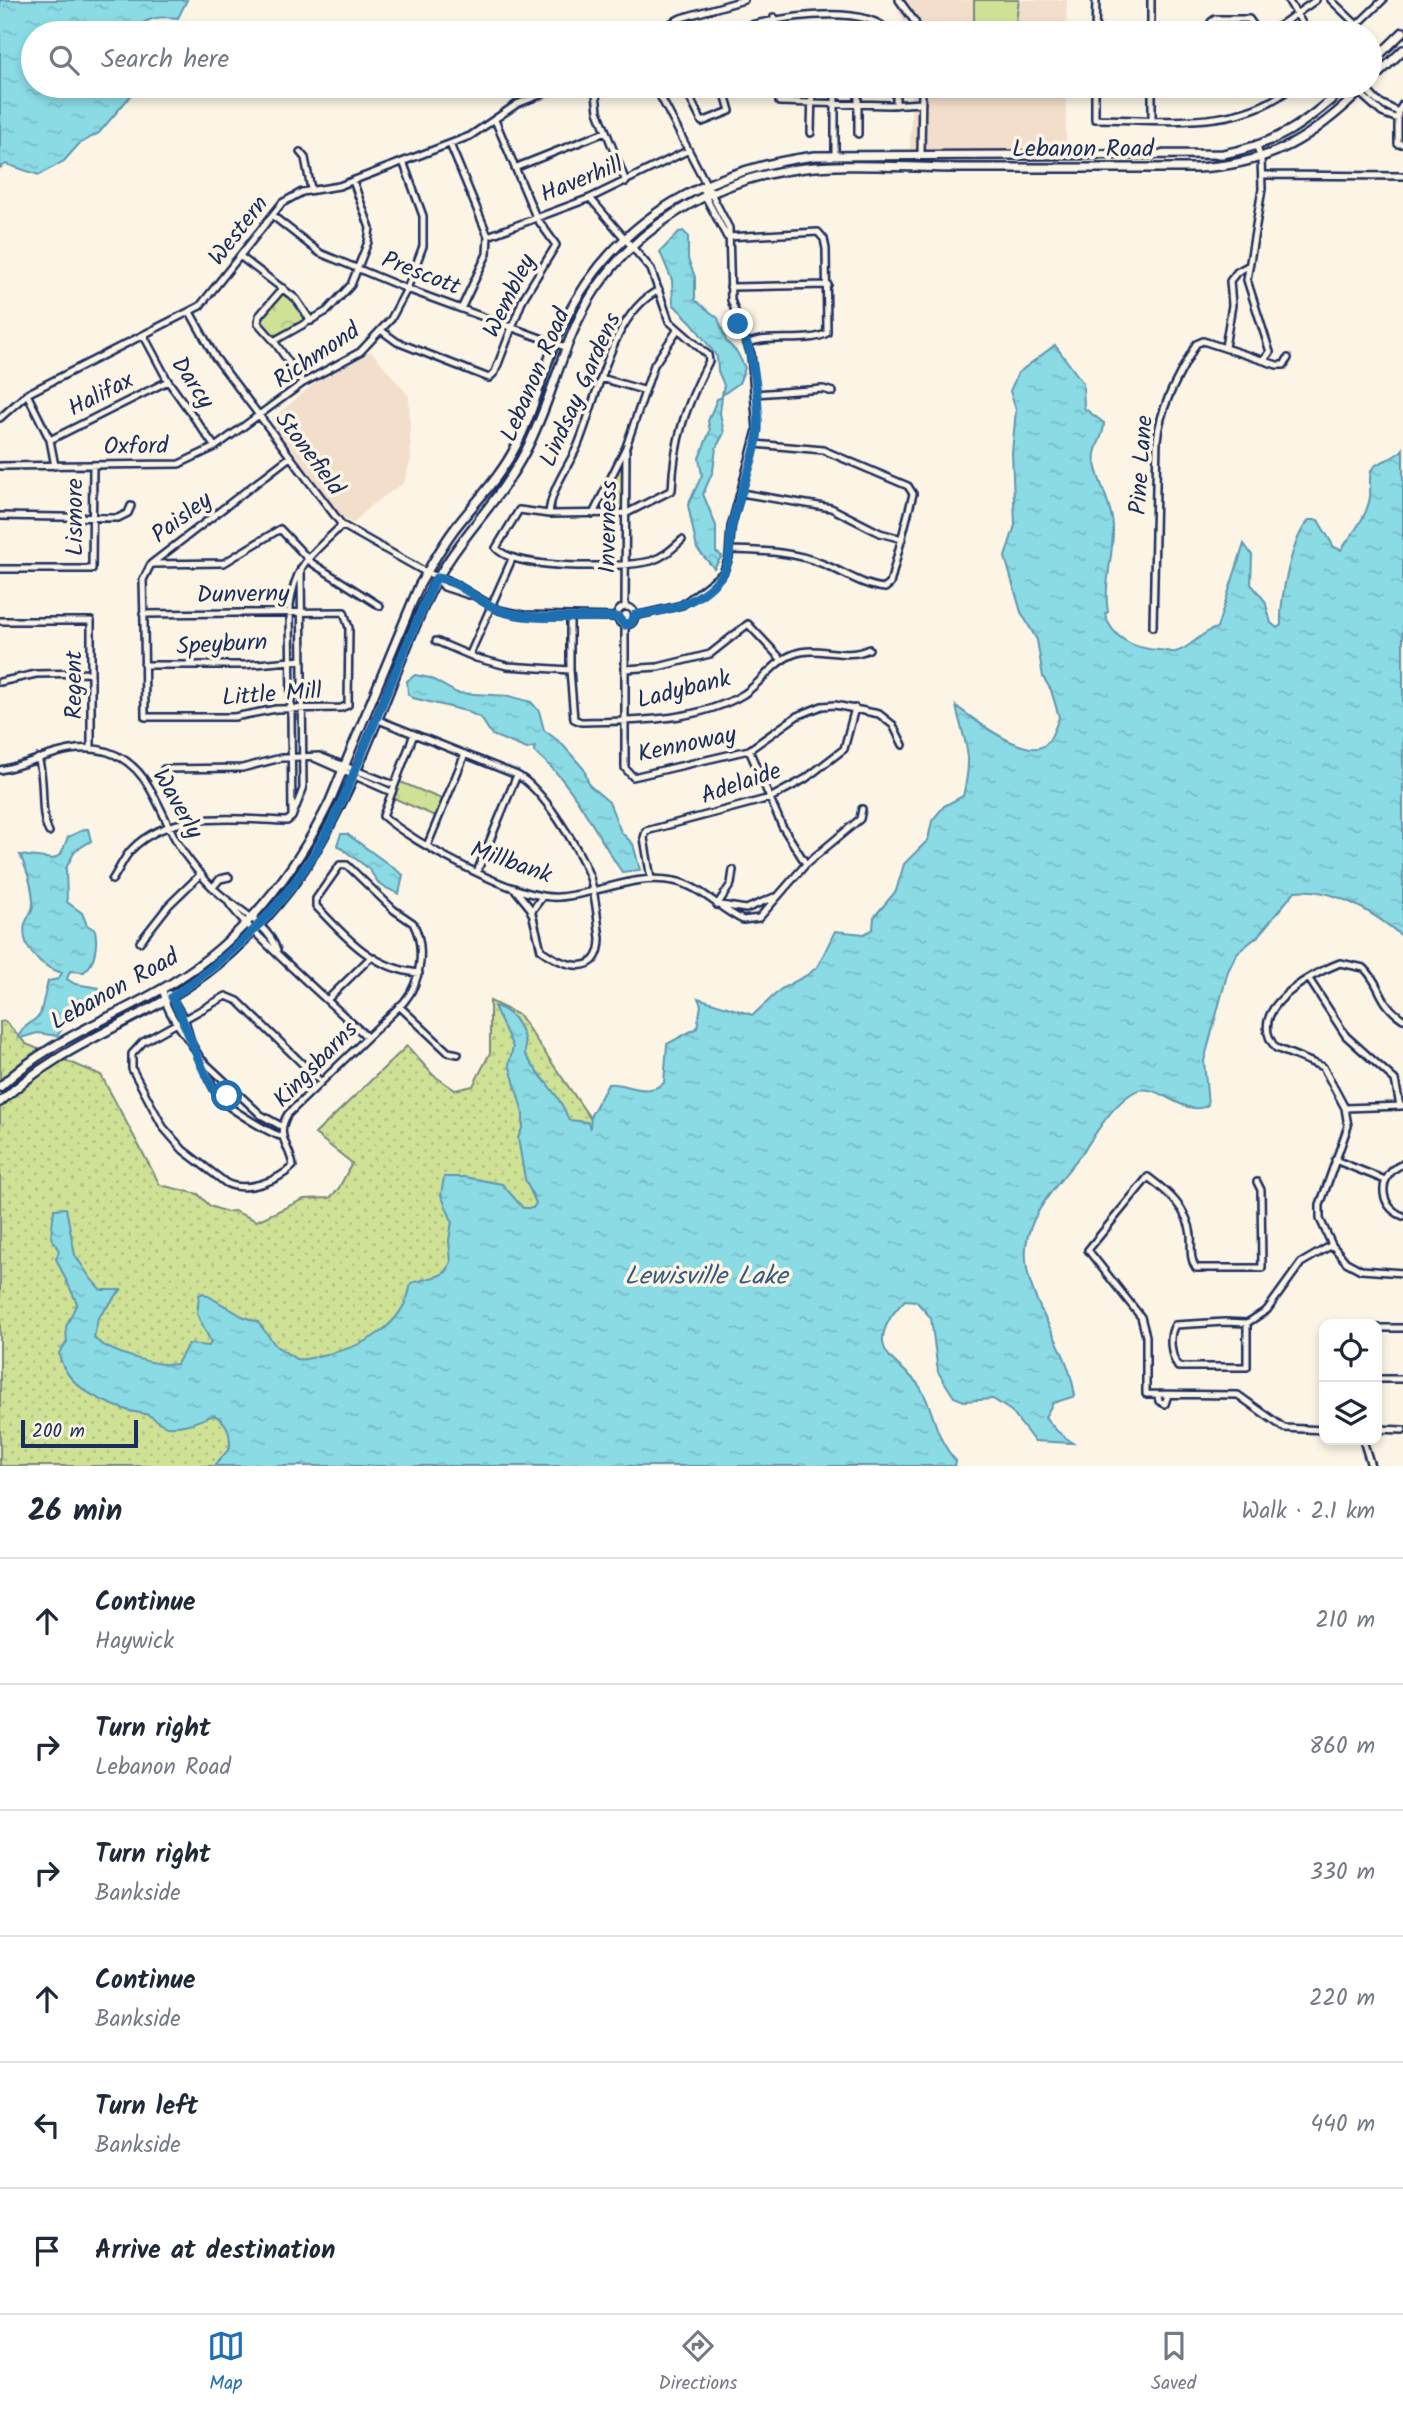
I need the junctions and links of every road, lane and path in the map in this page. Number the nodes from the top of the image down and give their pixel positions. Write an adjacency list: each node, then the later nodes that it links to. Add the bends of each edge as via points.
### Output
1 (744, 0): 9 (street)
2 (899, 0): 18 (street)
3 (1096, 0): 19 (street)
4 (1151, 0): 20 (street)
5 (1288, 0): 11 (street)
6 (1316, 0): 11 (street)
7 (1331, 0): 25 (street)
8 (1383, 0): 26 (street)
9 (734, 1): 14 (street)
10 (805, 7): 13 (street)
11 (1295, 15): 23 (street); 24 (street)
12 (881, 16): 17 (street)
13 (774, 17): 15 (street); 16 (street)
14 (677, 21)
15 (760, 21)
16 (775, 21)
17 (884, 21)
18 (914, 21)
19 (1095, 21)
20 (1152, 21)
21 (1213, 21): 22 (street)
22 (1250, 21)
23 (1286, 21)
24 (1299, 21)
25 (1353, 21)
26 (1361, 21)
27 (1403, 32): 29 (main road)
28 (1403, 50): 30 (main road, Lebanon Road)
29 (1382, 52)
30 (1382, 70)
31 (530, 98): 58 (street, Western)
32 (596, 98): 59 (street)
33 (661, 98): 65 (street)
34 (690, 98): 35 (street, via 702,122 730,111)
35 (726, 98)
36 (779, 98): 49 (street, via 779,102)
37 (811, 98): 49 (street)
38 (835, 98): 52 (street)
39 (858, 98): 53 (street)
40 (896, 98): 54 (street)
41 (922, 98): 50 (street)
42 (1095, 98): 56 (street, via 1095,119)
43 (1152, 98): 56 (street)
44 (1273, 98): 56 (street, via 1235,115)
45 (1335, 98): 64 (main road, Lebanon Road, via 1307,122)
46 (1352, 98): 69 (main road, Lebanon Road, via 1319,129)
47 (1372, 98): 57 (street, via 1382,113)
48 (1374, 98): 55 (street)
49 (811, 103): 52 (street); 60 (street)
50 (922, 103): 54 (street); 67 (street)
51 (1403, 104): 55 (street)
52 (835, 105): 53 (street); 68 (street)
53 (858, 105): 54 (street); 61 (street)
54 (896, 105)
55 (1398, 111): 57 (street)
56 (1152, 119)
57 (1398, 119): 63 (street)
58 (495, 120): 62 (street, Western); 71 (street, Wembley)
59 (605, 132): 71 (street); 76 (street)
60 (811, 133)
61 (858, 134)
62 (450, 144): 70 (street, Western); 83 (street)
63 (1400, 144)
64 (1257, 148): 67 (main road, Lebanon Road, via 1198,155); 69 (street)
65 (687, 151): 76 (street, Haverhill); 77 (street)
66 (300, 152): 78 (street)
67 (922, 155): 68 (main road, Lebanon Road); 72 (main road)
68 (835, 156): 77 (main road, Lebanon Road, via 776,161)
69 (1261, 159): 72 (main road, Lebanon Road, via 1197,168); 73 (street)
70 (404, 164): 75 (street, Western); 93 (street, Richmond, via 423,216 424,232)
71 (517, 167): 82 (street, Wembley)
72 (921, 168): 79 (main road, Lebanon Road, via 782,171)
73 (1263, 175): 74 (street); 88 (street)
74 (1403, 176)
75 (353, 181): 78 (street, Western); 89 (street, via 370,228)
76 (626, 182): 80 (street, Haverhill)
77 (704, 184): 79 (street); 85 (main road, Lebanon Road, via 668,204)
78 (311, 188): 81 (street, Western, via 287,199)
79 (708, 194): 84 (street, via 729,228); 86 (main road, Lebanon Road, via 659,223)
80 (590, 198): 82 (street, Haverhill); 85 (street)
81 (273, 216): 87 (street, Western); 89 (street, Prescott, via 320,253)
82 (536, 217): 83 (street, Haverhill); 98 (street, Wembley, via 556,245)
83 (488, 236): 95 (street, via 487,254)
84 (727, 237): 90 (street, via 821,233 828,258); 91 (street)
85 (625, 239): 86 (street); 103 (main road, Lebanon Road, via 583,288)
86 (632, 247): 94 (street, via 651,269); 105 (main road, Lebanon Road, via 595,290)
87 (241, 257): 92 (street); 96 (street, Western, via 205,303)
88 (1248, 266): 106 (street, via 1230,281 1232,304); 108 (street, via 1248,287 1269,346)
89 (358, 268): 93 (street, Prescott); 97 (street, via 344,294)
90 (828, 285): 91 (street); 104 (street, via 827,333)
91 (730, 286): 104 (street, via 734,312)
92 (283, 288): 97 (street); 102 (street, via 257,320)
93 (407, 289): 95 (street, Prescott); 100 (street, Richmond)
94 (659, 290): 99 (street, via 664,312); 109 (street, Lindsay Gardens, via 636,310)
95 (461, 309): 98 (street, Prescott)
96 (190, 312): 101 (street, Western); 116 (street, Stonefield, via 215,357)
97 (312, 321): 102 (street)
98 (510, 327): 100 (street, Wembley, via 492,378 397,342); 103 (street, Prescott)
99 (678, 329): 112 (street, Inverness); 128 (street, via 709,361 692,393 674,448 672,490)
100 (382, 331): 111 (street, Richmond, via 354,356)
101 (144, 336): 110 (street, Darcy); 114 (street, Western)
102 (274, 341): 111 (street)
103 (555, 343): 105 (street, Prescott); 145 (main road, Lebanon Road, via 516,447)
104 (748, 343): 115 (street)
105 (565, 347): 146 (main road, Lebanon Road, via 545,409 522,459)
106 (1225, 347): 108 (street, Pine Lane); 159 (street, Pine Lane, via 1203,341 1196,344 1159,421)
107 (1288, 358): 108 (street, Pine Lane, via 1282,366)
108 (1264, 360)
109 (601, 377): 112 (street); 129 (street, Lindsay Gardens, via 578,444 552,495)
110 (168, 381): 118 (street, Halifax); 120 (street, Darcy)
111 (303, 383): 116 (street, Richmond)
112 (643, 390): 121 (street, Inverness)
113 (833, 392): 115 (street)
114 (27, 394): 117 (street, Western); 118 (street)
115 (755, 394): 119 (street)
116 (260, 416): 120 (street, Oxford); 122 (street, Stonefield)
117 (0, 418)
118 (50, 440): 125 (street)
119 (755, 444): 126 (street); 134 (street, via 836,454 912,489)
120 (215, 447): 123 (street, Oxford, via 179,464)
121 (626, 447): 128 (street, Inverness); 130 (street, Inverness)
122 (290, 457): 133 (street, Stonefield); 137 (street, Paisley)
123 (93, 465): 125 (street, Oxford); 132 (street, Lismore)
124 (0, 466): 125 (street, Oxford)
125 (55, 466)
126 (741, 493): 134 (street, via 831,508); 136 (street)
127 (131, 506): 132 (street, via 125,516)
128 (627, 513): 130 (street); 141 (street, Inverness)
129 (549, 514): 130 (street); 139 (street, via 522,509 497,544 500,552)
130 (593, 514)
131 (0, 516): 132 (street)
132 (93, 518): 144 (street, Lismore, via 93,569)
133 (342, 525): 138 (street); 145 (street, Stonefield)
134 (902, 539): 136 (street, via 888,587 786,553)
135 (682, 540): 141 (street, via 660,558)
136 (730, 550): 154 (street, via 723,573 694,599 670,610)
137 (163, 553): 140 (street); 142 (street, Paisley)
138 (308, 559): 140 (street, via 278,528 233,561); 143 (street); 147 (street)
139 (512, 559): 141 (street, via 544,564); 148 (street)
140 (173, 564): 142 (street)
141 (625, 564): 149 (street, Inverness)
142 (151, 565): 153 (street, Paisley, via 143,580)
143 (301, 568): 150 (street, via 293,581); 151 (street)
144 (0, 569)
145 (427, 573): 146 (street, Stonefield); 185 (main road, Lebanon Road)
146 (436, 578): 148 (street, Stonefield, via 448,580); 175 (main road, Lebanon Road)
147 (380, 606)
148 (489, 606): 155 (street, Stonefield, via 524,615); 162 (street)
149 (625, 607): 154 (street); 156 (street)
150 (290, 612): 151 (street, Dunverny); 153 (street, Dunverny); 163 (street)
151 (302, 612): 152 (street, Dunverny); 164 (street)
152 (344, 612): 173 (street, Little Mill, via 349,628 348,705)
153 (143, 614): 166 (street, Paisley)
154 (635, 615): 158 (street)
155 (570, 617): 156 (street, Stonefield); 168 (street)
156 (617, 617): 158 (street)
157 (0, 621): 169 (street, Regent, via 91,621)
158 (625, 625): 167 (street)
159 (1153, 626)
160 (436, 641): 162 (street)
161 (869, 649): 165 (street, via 851,654 796,653)
162 (470, 654): 168 (street, via 519,668)
163 (290, 660): 164 (street, Speyburn); 166 (street, Speyburn); 172 (street)
164 (302, 660): 173 (street)
165 (782, 660): 167 (street, via 748,624 710,654); 176 (street, Ladybank, via 730,701 655,720)
166 (144, 665): 174 (street, Paisley)
167 (625, 669): 176 (street)
168 (570, 670): 176 (street, Ladybank, via 576,720)
169 (91, 673): 170 (street, via 43,673); 179 (street, Regent)
170 (0, 682)
171 (855, 708): 178 (street, Kennoway, via 887,719); 180 (street, Kennoway, via 810,709); 192 (street, Adelaide, via 844,749)
172 (290, 709): 173 (street, Little Mill); 174 (street, Little Mill, via 234,717); 182 (street)
173 (302, 709): 183 (street)
174 (145, 717)
175 (376, 719): 177 (street); 188 (main road, Lebanon Road)
176 (625, 722): 180 (street, Kennoway, via 625,768 633,777)
177 (414, 734): 181 (street); 190 (street)
178 (903, 745)
179 (91, 749): 184 (street, Waverly); 195 (street, Waverly, via 117,756 138,771)
180 (749, 750): 192 (street)
181 (465, 754): 189 (street); 197 (street)
182 (290, 757): 183 (street); 186 (street, via 242,768); 194 (street)
183 (302, 757): 185 (street, via 326,758); 194 (street, via 300,801)
184 (38, 758): 187 (street, Waverly); 196 (street)
185 (343, 768): 188 (street); 212 (main road, Lebanon Road, via 300,857)
186 (164, 769)
187 (0, 770)
188 (354, 773): 190 (street); 191 (street); 213 (main road, Lebanon Road, via 312,857)
189 (517, 775): 200 (street); 207 (street, via 531,785 559,822 590,877)
190 (394, 785): 191 (street)
191 (391, 792): 197 (street, Millbank, via 383,816)
192 (770, 798): 198 (street); 203 (street, Adelaide, via 646,831)
193 (862, 809): 198 (street, Millbank, via 860,819)
194 (292, 817): 195 (street, via 287,821 193,820)
195 (169, 827): 201 (street, Waverly); 204 (street, via 135,846)
196 (49, 832)
197 (427, 846): 200 (street, Millbank)
198 (806, 864): 208 (street, Millbank)
199 (733, 870): 210 (street, via 731,884)
200 (477, 873): 205 (street, Millbank)
201 (201, 874): 206 (street, Waverly); 215 (street, via 172,901)
202 (229, 877): 206 (street)
203 (651, 879): 207 (street, Millbank); 210 (street, Millbank, via 681,882)
204 (112, 880)
205 (511, 885): 209 (street, Millbank); 211 (street)
206 (213, 887): 212 (street, Waverly, via 235,902)
207 (592, 891): 209 (street, Millbank); 211 (street, via 600,947 582,966 569,966 541,950)
208 (776, 896): 210 (street, Millbank, via 746,909); 210 (street, Millbank, via 758,918 743,920)
209 (542, 897): 211 (street)
210 (718, 905)
211 (531, 912)
212 (248, 920): 213 (street); 214 (street); 220 (main road, Lebanon Road, via 208,958)
213 (259, 925): 214 (main road, Lebanon Road); 216 (street)
214 (252, 932): 216 (street); 221 (main road, Lebanon Road, via 215,966)
215 (140, 942)
216 (277, 950): 222 (street)
217 (370, 958): 218 (street, via 390,968); 218 (street, via 315,902 343,864 411,920 417,931); 222 (street)
218 (419, 973): 223 (street, Kingsbarns, via 416,988)
219 (1309, 979): 226 (street, via 1340,963 1360,966 1371,976 1381,999); 238 (street, via 1346,1036 1395,1080); 239 (street, via 1273,1005 1272,1044 1323,1068)
220 (163, 989): 221 (street); 235 (main road, Lebanon Road, via 46,1050)
221 (168, 999): 224 (street); 225 (street); 237 (main road, Lebanon Road, via 55,1057)
222 (328, 999): 229 (street)
223 (399, 1006): 229 (street, Kingsbarns); 231 (street, via 448,1052)
224 (179, 1011): 225 (street); 227 (street)
225 (172, 1015): 228 (street)
226 (1403, 1019)
227 (185, 1020): 228 (street); 230 (street); 233 (street, via 226,996 238,1001)
228 (177, 1024): 230 (street); 243 (street, Kingsbarns, via 143,1042 132,1054 135,1076 168,1134 226,1183 249,1187 293,1166)
229 (367, 1037): 233 (street, Kingsbarns)
230 (194, 1048): 232 (street)
231 (458, 1054)
232 (201, 1059): 234 (street); 236 (street)
233 (321, 1082): 242 (street, Kingsbarns)
234 (232, 1086): 236 (street, via 227,1096); 240 (street)
235 (0, 1087)
236 (218, 1096): 241 (street)
237 (0, 1102)
238 (1401, 1107): 239 (street)
239 (1346, 1108): 244 (street, via 1348,1126)
240 (259, 1113): 241 (street); 242 (street)
241 (253, 1121): 243 (street)
242 (281, 1126): 243 (street, Kingsbarns)
243 (281, 1136)
244 (1335, 1160): 246 (street); 249 (street, via 1319,1211)
245 (1403, 1164): 246 (street, via 1389,1172)
246 (1385, 1181): 248 (street, via 1386,1201)
247 (1257, 1182): 257 (street, via 1261,1190 1262,1268 1196,1268 1183,1210 1148,1178 1088,1250 1141,1318 1146,1336 1146,1394 1238,1395 1284,1428)
248 (1403, 1216)
249 (1332, 1245): 250 (street, via 1360,1270); 251 (street, via 1301,1263 1267,1310)
250 (1403, 1273)
251 (1247, 1323): 251 (street, via 1247,1367 1182,1369 1175,1363 1171,1334 1175,1325)
252 (1382, 1328): 253 (street)
253 (1403, 1328)
254 (1382, 1379): 255 (street)
255 (1403, 1379)
256 (1382, 1429): 258 (street)
257 (1319, 1430)
258 (1403, 1430)
259 (1365, 1445): 260 (street)
260 (1371, 1466)

